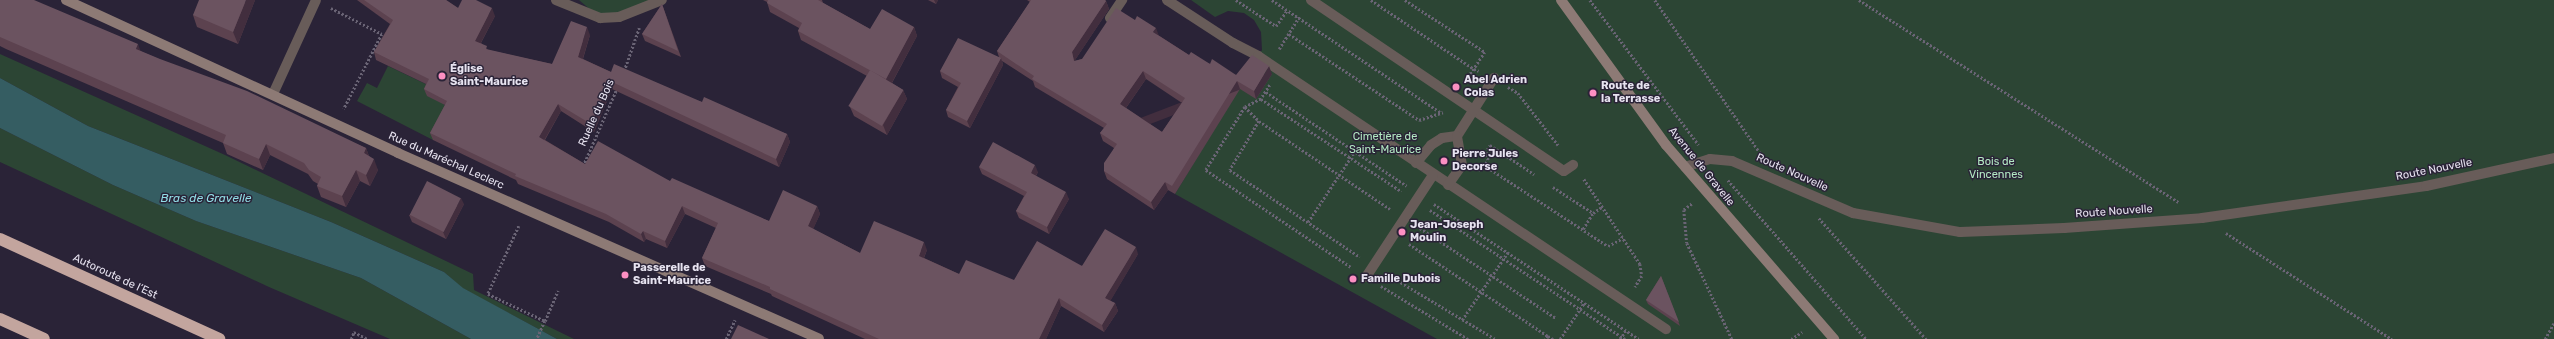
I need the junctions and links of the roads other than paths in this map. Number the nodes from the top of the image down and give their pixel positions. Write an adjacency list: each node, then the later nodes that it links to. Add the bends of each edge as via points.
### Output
1 (66, 0): 11 (street, Rue du Maréchal Leclerc)
2 (316, 0): 11 (street)
3 (556, 0): 4 (street, via 600,18 619,17)
4 (662, 0)
5 (1122, 0): 9 (street)
6 (1167, 0): 15 (street, via 1280,71)
7 (1311, 0): 12 (street, via 1455,96)
8 (1561, 0): 17 (street, Avenue de Gravelle)
9 (1105, 26)
10 (1494, 78): 12 (street)
11 (273, 94): 26 (street, Rue du Maréchal Leclerc, via 526,211)
12 (1473, 111): 13 (street); 16 (street, via 1564,171)
13 (1457, 136): 15 (street, via 1442,138 1431,145); 19 (street, via 1462,165)
14 (2554, 158): 17 (street, Route Nouvelle, via 2426,186 2202,218 2064,228 1960,232 1853,213 1732,161 1710,159)
15 (1416, 163): 18 (street)
16 (1573, 165)
17 (1685, 167): 27 (street, Avenue de Gravelle)
18 (1433, 175): 19 (street); 21 (street)
19 (1448, 185): 23 (street)
20 (0, 239): 25 (highway, Autoroute de l’Est)
21 (1366, 277)
22 (0, 319): 24 (highway)
23 (1666, 330)
24 (44, 339)
25 (219, 339)
26 (819, 339)
27 (1834, 339)

